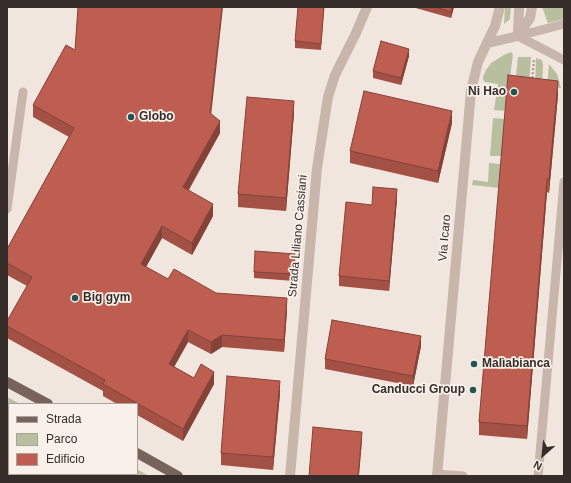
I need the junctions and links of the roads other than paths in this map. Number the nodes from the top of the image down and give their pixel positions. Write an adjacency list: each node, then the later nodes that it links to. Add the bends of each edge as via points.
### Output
1 (367, 7): 17 (street, Strada Liliano Cassiani, via 335,75 328,98 317,168)
2 (500, 7): 7 (street, Via Icaro, via 496,26)
3 (519, 7): 6 (street)
4 (532, 7): 6 (street, via 530,18)
5 (564, 24): 6 (lane)
6 (518, 36): 7 (street); 8 (lane)
7 (488, 43): 15 (street, Via Icaro, via 478,62 471,91)
8 (564, 60)
9 (23, 92): 11 (lane)
10 (564, 182): 19 (lane)
11 (7, 209)
12 (7, 382): 13 (main road)
13 (46, 403)
14 (138, 454): 16 (main road)
15 (437, 475): 18 (lane)
16 (178, 476)
17 (290, 476)
18 (462, 476)
19 (538, 476)

